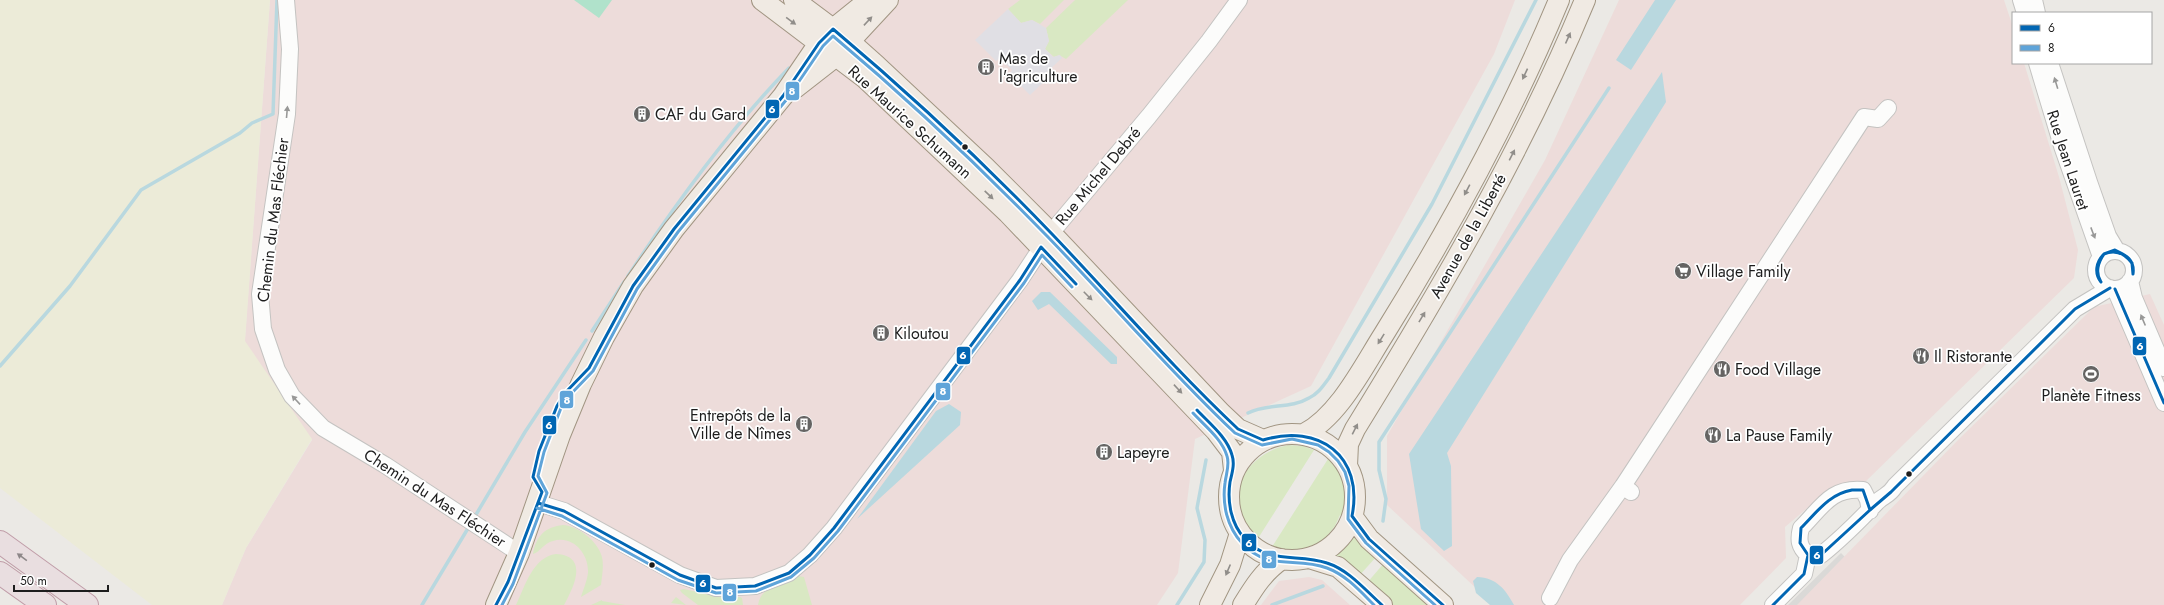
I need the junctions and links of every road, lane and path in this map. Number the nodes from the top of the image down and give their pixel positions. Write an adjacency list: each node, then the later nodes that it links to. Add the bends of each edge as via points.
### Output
1 (286, 0): 40 (street, Chemin du Mas Fléchier, one-way to 1, via 324,428 292,396 277,370 263,329 260,294 287,114 290,49)
2 (762, 0): 13 (main road, Rue Maurice Schumann, one-way to 13)
3 (794, 0): 13 (main road, Rue Maurice Schumann)
4 (869, 0): 13 (main road)
5 (888, 0): 14 (main road, one-way to 5)
6 (1239, 0): 20 (street, Rue Michel Debré, via 1149,116)
7 (1559, 0): 29 (main road, Avenue de la Liberté, one-way to 29, via 1513,100 1412,288 1341,400 1318,426)
8 (1585, 0): 31 (main road, Avenue de la Liberté, one-way to 8, via 1348,444 1354,429 1485,208)
9 (2021, 0): 11 (street)
10 (2034, 0): 12 (street)
11 (2025, 12)
12 (2037, 12)
13 (826, 36): 14 (main road, Rue Maurice Schumann); 15 (main road, Rue Maurice Schumann); 18 (main road)
14 (849, 41): 15 (main road); 20 (main road, Rue Maurice Schumann, via 985,167)
15 (836, 56): 18 (main road); 20 (main road, Rue Maurice Schumann, one-way to 20, via 865,78 1008,213)
16 (2037, 64): 22 (street, Rue Jean Lauret, one-way to 22, via 2062,146)
17 (2050, 64): 21 (street, Rue Jean Lauret, one-way to 17, via 2108,236)
18 (783, 96): 35 (main road, via 674,229 633,286 604,337 582,384 560,435)
19 (1888, 108): 45 (street, via 1878,119 1864,116 1627,489 1570,560)
20 (1046, 240): 30 (main road, Rue Maurice Schumann, via 1238,429); 32 (main road, Rue Maurice Schumann, one-way to 32, via 1216,431 1232,452); 35 (street, Rue Michel Debré, via 1020,280 834,528 790,573 755,586 716,588 680,575 564,511)
21 (2117, 251): 22 (street, via 2111,251); 24 (street, via 2129,257 2132,262 2133,275)
22 (2101, 257): 23 (street, via 2096,266)
23 (2097, 276): 25 (street, via 2102,284); 26 (street)
24 (2130, 281): 25 (street, via 2121,288); 27 (street, one-way to 24, via 2134,298)
25 (2112, 289): 26 (street); 28 (street)
26 (2075, 309): 33 (street)
27 (2164, 368)
28 (2164, 402)
29 (1304, 434): 30 (main road, via 1286,434); 31 (main road, via 1330,446)
30 (1263, 440): 32 (main road, via 1245,454)
31 (1347, 466): 37 (main road, via 1354,486)
32 (1234, 470): 38 (main road, via 1230,482 1229,502)
33 (1895, 486): 34 (street); 36 (street, via 1889,495 1878,501)
34 (1863, 490): 36 (street); 41 (street, via 1848,489 1836,493 1801,528 1799,543)
35 (538, 502): 40 (main road)
36 (1870, 511): 41 (street, via 1821,555)
37 (1352, 516): 42 (main road, via 1340,539 1326,551); 52 (main road, via 1370,539)
38 (1240, 533): 43 (main road, via 1256,549); 49 (main road, one-way to 49, via 1230,565)
39 (0, 542): 47 (highway, one-way to 39)
40 (519, 553): 48 (main road)
41 (1808, 556): 53 (street, via 1804,574)
42 (1309, 558): 43 (main road); 51 (main road, via 1338,567)
43 (1282, 559): 50 (main road, via 1260,578)
44 (0, 572): 46 (highway)
45 (1550, 598)
46 (45, 605)
47 (87, 605)
48 (496, 605)
49 (1210, 605)
50 (1243, 605)
51 (1382, 605)
52 (1443, 605)
53 (1774, 605)

